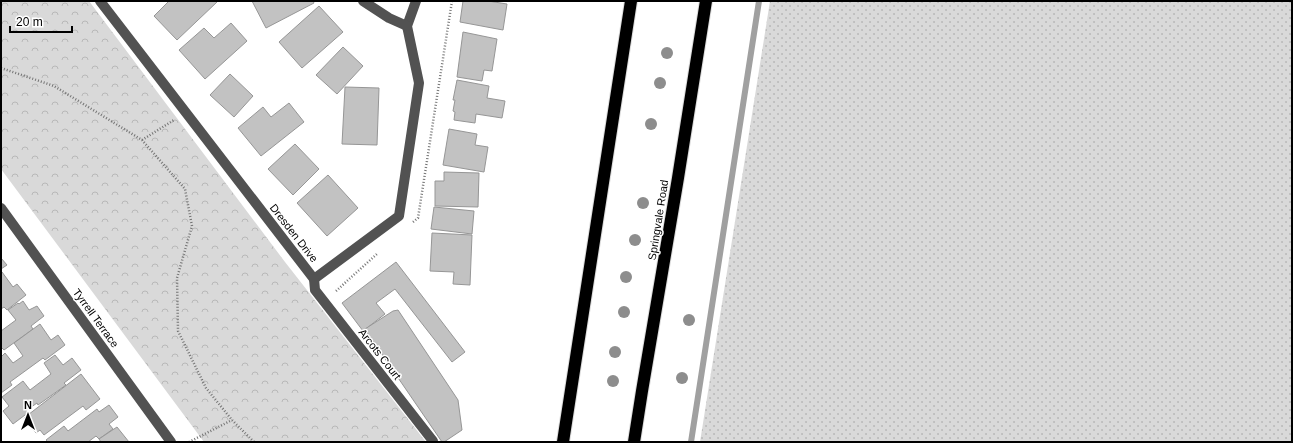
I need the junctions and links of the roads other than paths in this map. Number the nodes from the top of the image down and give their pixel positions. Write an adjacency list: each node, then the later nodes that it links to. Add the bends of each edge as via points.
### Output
1 (100, 1): 8 (street, Dresden Drive)
2 (363, 1): 6 (street)
3 (416, 1): 6 (street)
4 (631, 1): 11 (highway)
5 (706, 1): 12 (highway, Springvale Road)
6 (407, 26): 8 (street, Dresden Drive, via 420,83 399,216)
7 (1, 208): 10 (street, Tyrrell Terrace)
8 (314, 279): 9 (street, Arcots Court, via 315,290)
9 (433, 441)
10 (171, 442)
11 (562, 442)
12 (634, 442)

